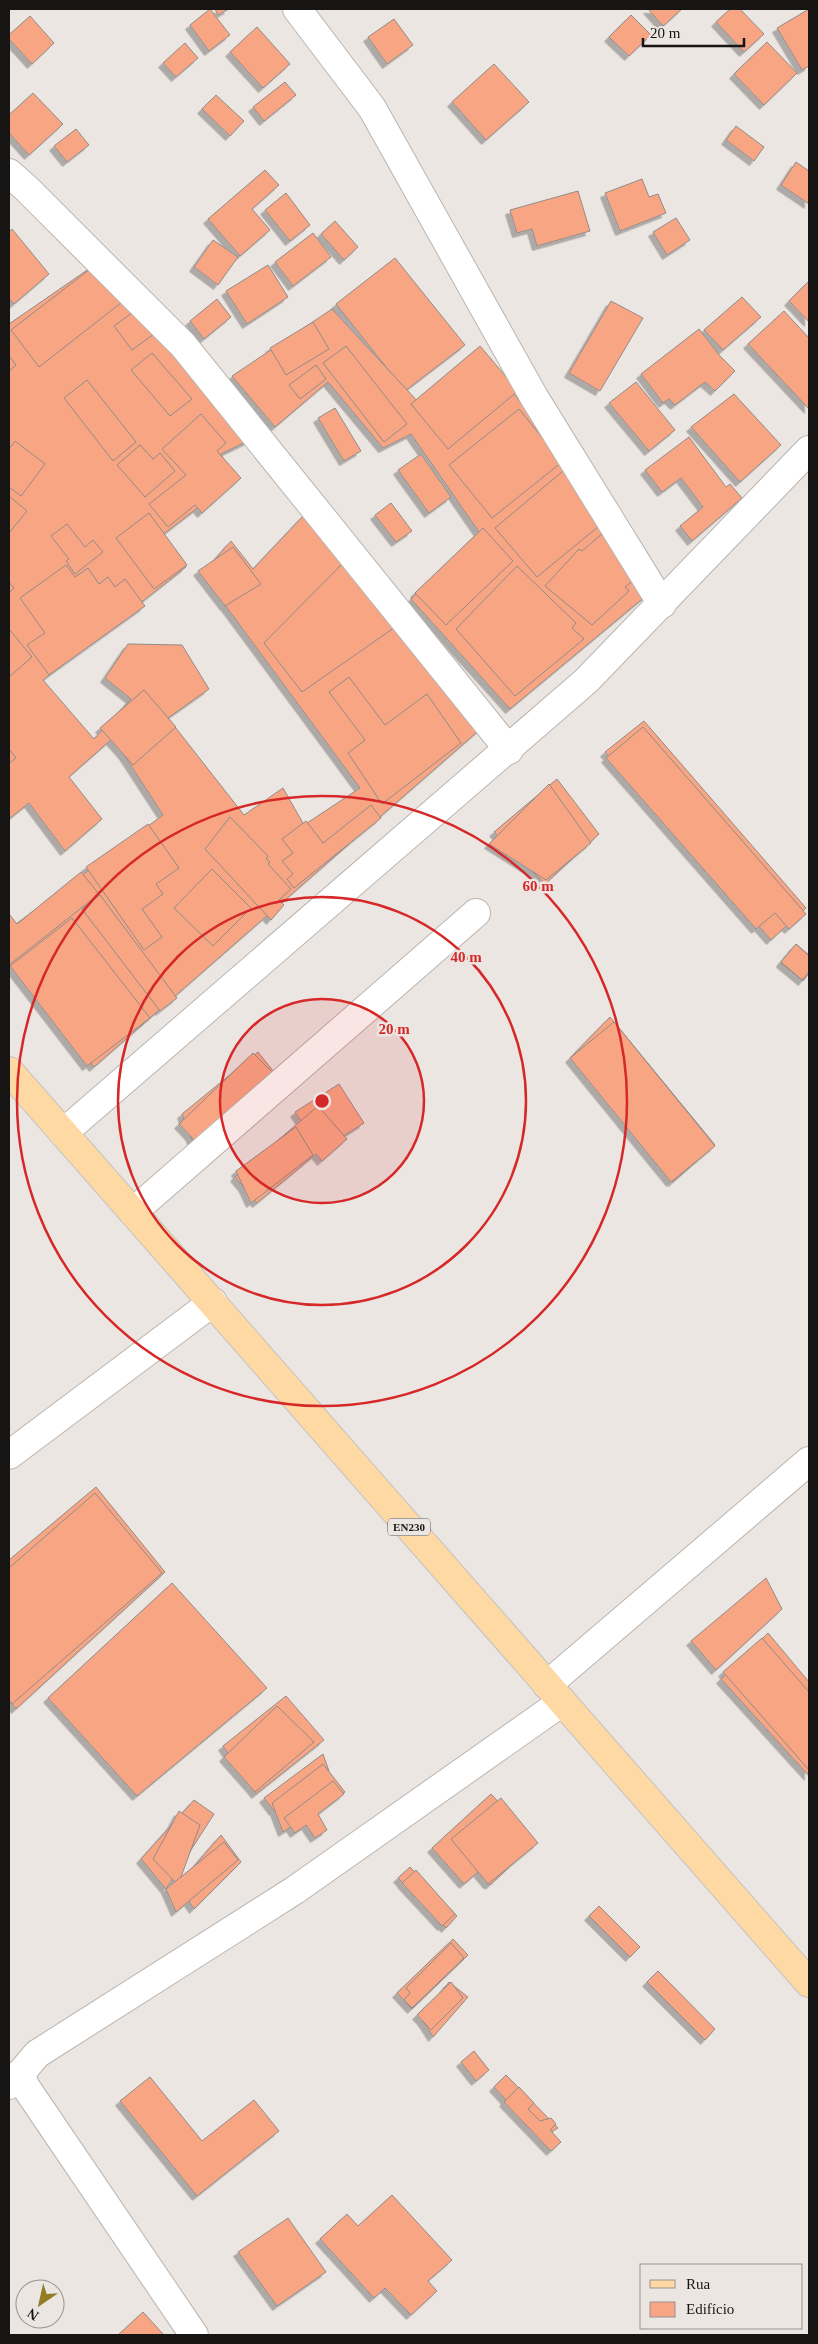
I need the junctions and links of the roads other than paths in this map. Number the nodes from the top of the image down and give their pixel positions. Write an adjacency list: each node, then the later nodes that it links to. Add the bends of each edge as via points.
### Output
1 (297, 9): 4 (street, via 372,108 534,397)
2 (9, 173): 5 (street, via 182,345)
3 (809, 450): 4 (street)
4 (662, 604): 5 (street, via 586,681)
5 (509, 750): 8 (street)
6 (476, 914): 9 (street)
7 (9, 1071): 8 (main road, EN230)
8 (63, 1133): 9 (main road, EN230)
9 (133, 1212): 10 (main road, EN230)
10 (213, 1302): 11 (street); 13 (main road, EN230)
11 (9, 1455)
12 (809, 1461): 13 (street)
13 (555, 1693): 14 (main road, EN230); 15 (street, via 295,1890 38,2054)
14 (809, 1983)
15 (15, 2079): 16 (street, via 25,2086)
16 (194, 2335)

